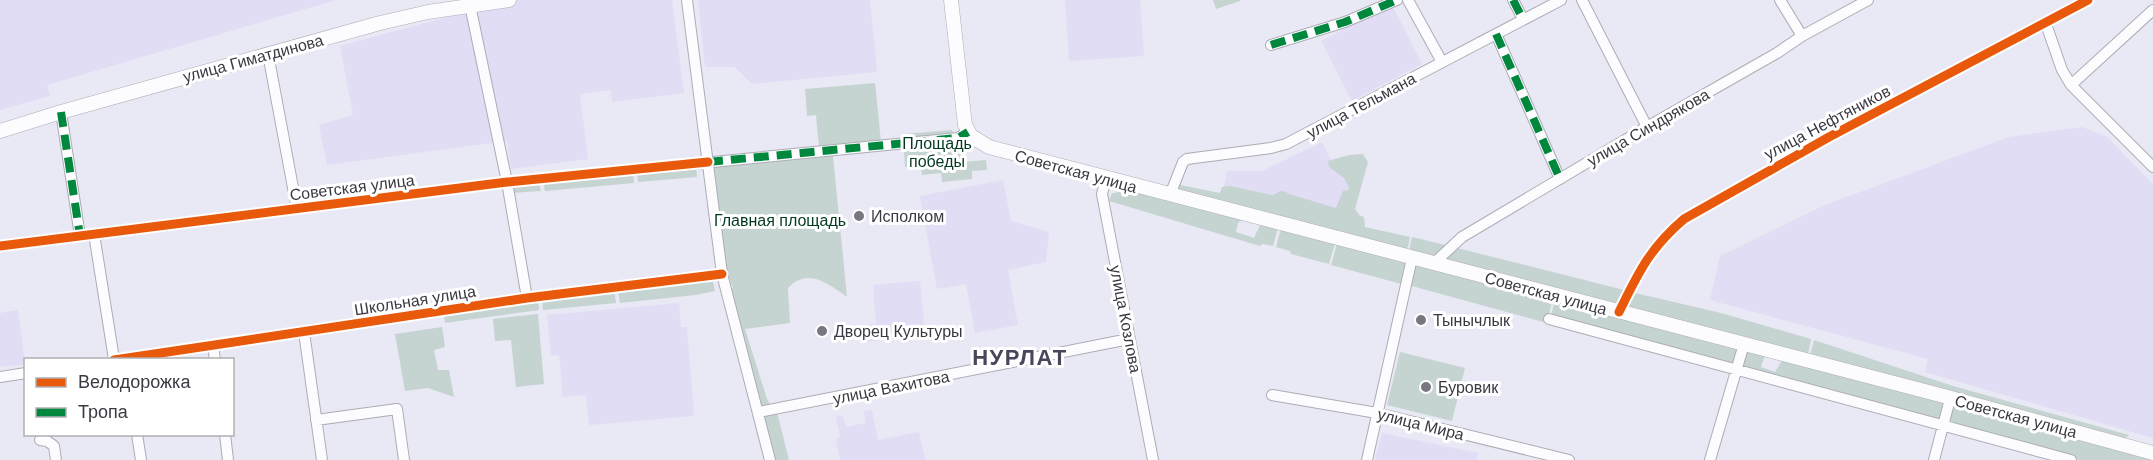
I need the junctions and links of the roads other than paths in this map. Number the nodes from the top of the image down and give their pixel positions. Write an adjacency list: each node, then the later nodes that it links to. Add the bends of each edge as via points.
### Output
1 (503, 0): 12 (main road, улица Гиматдинова)
2 (687, 0): 26 (street)
3 (951, 0): 25 (main road, via 963,115)
4 (1397, 0): 18 (street, via 1345,22)
5 (1408, 0): 20 (street)
6 (1513, 0): 14 (street)
7 (1561, 0): 14 (street, улица Тельмана)
8 (1582, 0): 23 (street)
9 (1780, 0): 17 (street)
10 (1868, 0): 17 (street, улица Синдрякова)
11 (2088, 0): 15 (street, улица Нефтяников)
12 (470, 5): 19 (main road, улица Гиматдинова, via 391,21); 30 (street)
13 (2153, 10): 21 (street)
14 (1523, 20): 16 (street, улица Тельмана)
15 (2046, 24): 21 (street, via 2062,70); 40 (street, улица Нефтяников, via 1829,137 1684,219 1646,258)
16 (1496, 34): 20 (street, улица Тельмана); 29 (street)
17 (1802, 36): 23 (street, улица Синдрякова)
18 (1271, 45)
19 (268, 54): 22 (main road, улица Гиматдинова); 32 (street)
20 (1442, 62): 31 (street, улица Тельмана, via 1286,144 1187,159)
21 (2072, 85): 27 (street)
22 (61, 112): 24 (main road, улица Гиматдинова); 34 (street)
23 (1647, 127): 29 (street, улица Синдрякова)
24 (0, 131)
25 (972, 136): 26 (street, Советская улица); 28 (main road, Советская улица, via 998,151)
26 (708, 162): 30 (street, Советская улица); 38 (street)
27 (2153, 167)
28 (1106, 179): 31 (main road, Советская улица); 43 (street, улица Козлова, via 1102,194)
29 (1560, 179): 37 (street, улица Синдрякова, via 1462,237)
30 (507, 183): 32 (street, Советская улица); 39 (street)
31 (1170, 195): 36 (main road, Советская улица)
32 (297, 209): 33 (street, Советская улица)
33 (94, 234): 34 (street, Советская улица); 46 (street)
34 (80, 236): 35 (street, Советская улица)
35 (0, 246)
36 (1412, 258): 37 (main road, Советская улица); 55 (street)
37 (1433, 264): 40 (main road, Советская улица)
38 (722, 274): 39 (street, Школьная улица); 54 (street)
39 (527, 298): 42 (street, Школьная улица)
40 (1619, 312): 44 (main road, Советская улица)
41 (1549, 319): 49 (street)
42 (304, 332): 45 (street, Школьная улица); 56 (street)
43 (1129, 339): 54 (street, улица Вахитова); 68 (street, улица Козлова)
44 (1744, 344): 49 (street); 53 (main road, Советская улица)
45 (213, 345): 47 (street, Школьная улица); 48 (street)
46 (120, 358)
47 (127, 358)
48 (215, 358)
49 (1736, 370): 57 (street); 71 (street)
50 (24, 373): 51 (street)
51 (0, 377)
52 (1272, 394): 55 (street, улица Мира)
53 (1950, 399): 57 (street); 61 (main road, Советская улица)
54 (759, 412): 67 (street)
55 (1377, 412): 69 (street); 70 (street, улица Мира)
56 (316, 420): 65 (street); 66 (street, via 397,409)
57 (1943, 425): 72 (street); 73 (street)
58 (137, 436): 63 (street)
59 (225, 436): 64 (street)
60 (40, 440): 62 (street, via 54,446)
61 (2153, 453)
62 (56, 460)
63 (141, 460)
64 (228, 460)
65 (321, 460)
66 (404, 460)
67 (770, 460)
68 (1153, 460)
69 (1367, 460)
70 (1569, 460)
71 (1710, 460)
72 (1934, 460)
73 (2071, 460)

